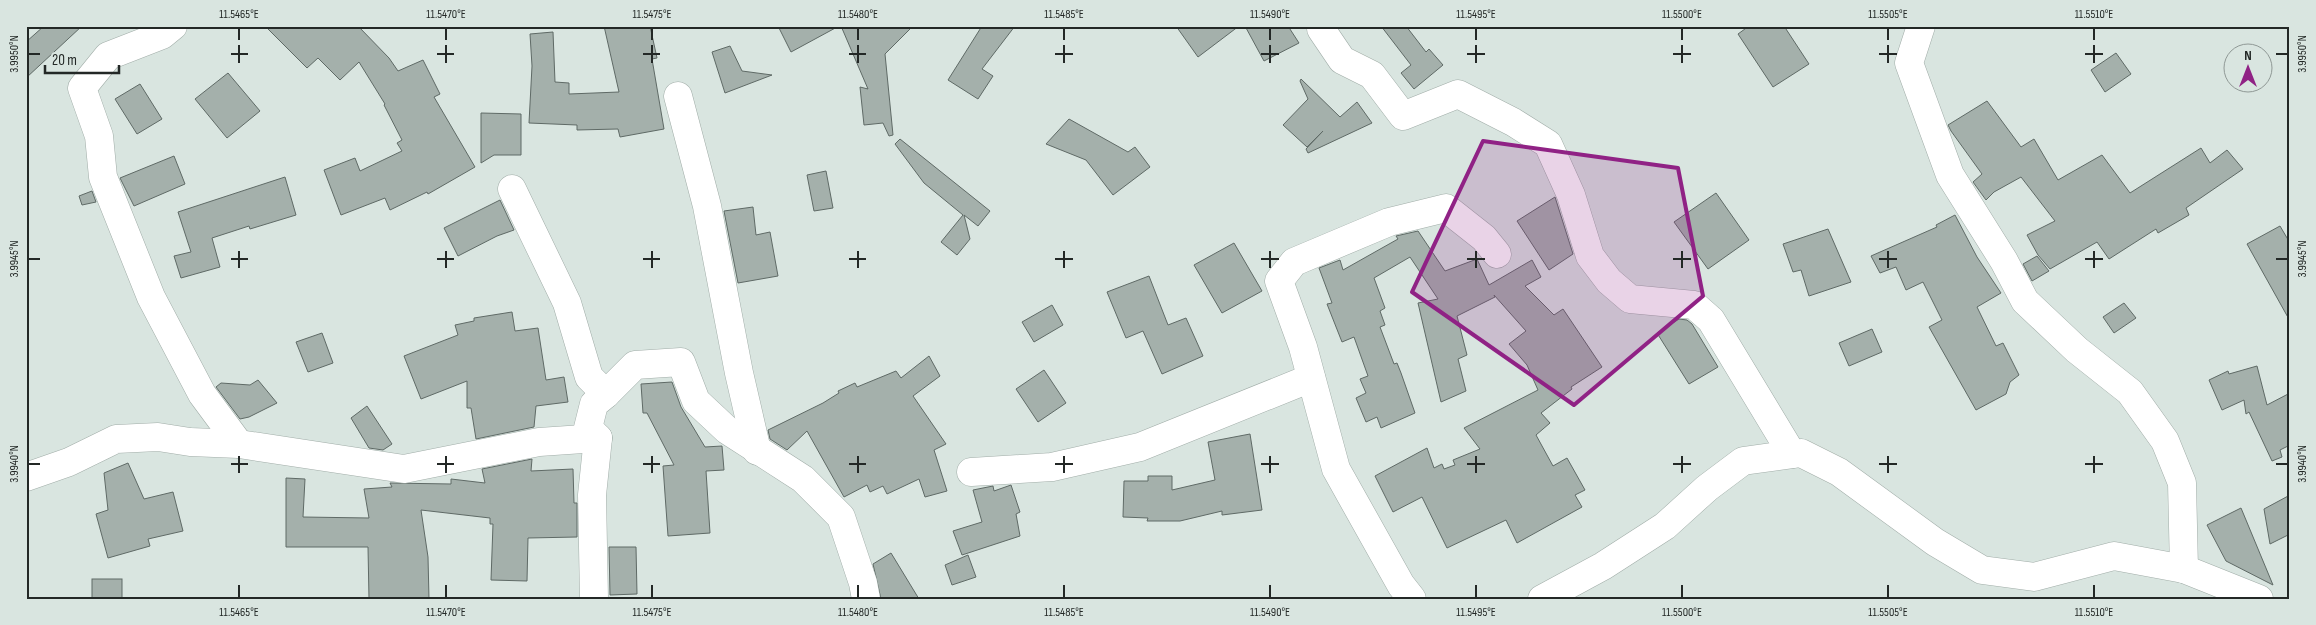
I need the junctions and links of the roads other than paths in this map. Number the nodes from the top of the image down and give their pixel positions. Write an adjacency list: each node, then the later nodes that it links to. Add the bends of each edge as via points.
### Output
1 (173, 26): 10 (street, via 162,35 108,56 82,88 99,136 103,177 151,297 202,394)
2 (1324, 26): 12 (street, via 1321,29 1342,60 1372,75 1403,116 1458,94 1548,144 1571,195 1594,262 1630,299 1694,305 1711,320)
3 (1921, 26): 15 (street, via 1909,64 1950,175 2004,261 2024,301 2077,350 2130,392 2165,441 2182,483)
4 (678, 96): 11 (street, via 707,206)
5 (512, 189): 8 (street, via 567,303 589,377)
6 (1497, 254): 7 (street, via 1484,238 1446,208 1389,222 1294,262 1278,281)
7 (1311, 378): 13 (street, via 1140,447 1052,467); 18 (street, via 1336,469)
8 (606, 394): 9 (street, via 594,404 588,428); 11 (street, via 635,365 681,362 696,401 727,430)
9 (598, 438): 10 (street, via 539,442 404,469); 16 (street, via 592,495)
10 (239, 444): 14 (street, via 158,437 116,439 69,462)
11 (757, 451): 17 (street, via 803,479 841,517 861,574)
12 (1792, 454): 15 (street, via 1801,453 1840,472 1935,542 1982,570 2034,577 2114,556); 19 (street, via 1744,461 1707,488 1665,526 1603,566)
13 (972, 472)
14 (26, 477)
15 (2184, 569): 20 (street)
16 (594, 598)
17 (866, 599)
18 (1412, 599)
19 (1542, 599)
20 (2259, 599)

